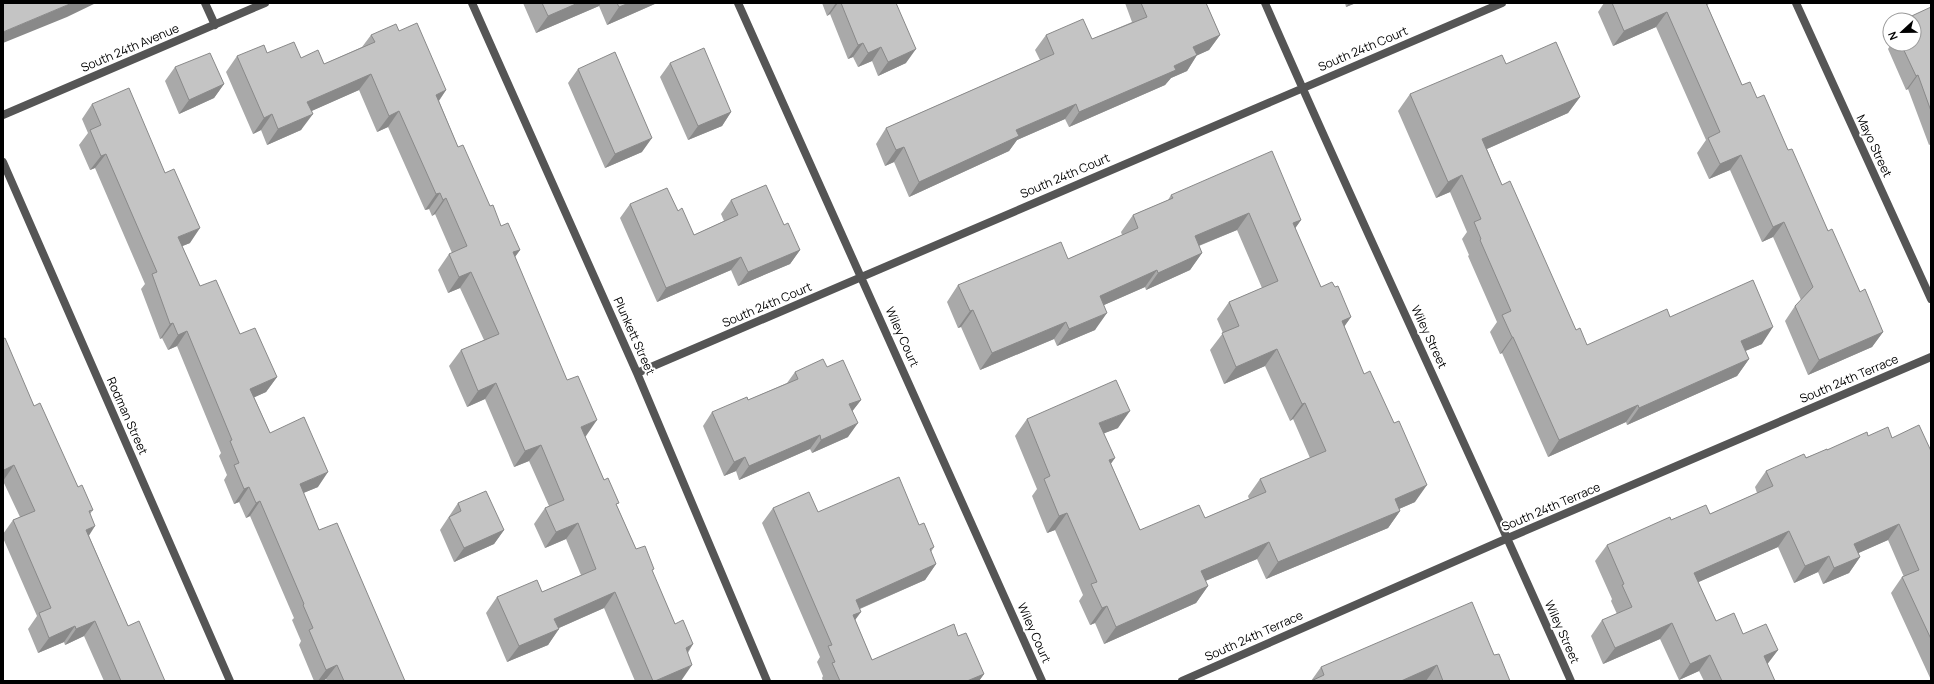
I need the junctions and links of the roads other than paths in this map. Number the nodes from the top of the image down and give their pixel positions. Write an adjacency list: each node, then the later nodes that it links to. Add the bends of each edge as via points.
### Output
1 (205, 3): 8 (street)
2 (265, 3): 8 (street, South 24th Avenue)
3 (472, 3): 15 (street, Plunkett Street)
4 (738, 3): 12 (street, Wiley Court)
5 (1265, 3): 9 (street, Wiley Street)
6 (1502, 3): 9 (street, South 24th Court)
7 (1796, 3): 13 (street, Mayo Street)
8 (215, 25): 10 (street, South 24th Avenue)
9 (1302, 87): 12 (street, South 24th Court); 16 (street, Wiley Street)
10 (3, 115)
11 (3, 162): 17 (street, Rodman Street)
12 (862, 277): 15 (street, South 24th Court); 19 (street, Wiley Court)
13 (1931, 299)
14 (1931, 357): 16 (street, South 24th Terrace)
15 (637, 373): 18 (street, Plunkett Street)
16 (1508, 538): 20 (street, South 24th Terrace); 21 (street, Wiley Street)
17 (230, 681)
18 (767, 681)
19 (1042, 681)
20 (1182, 681)
21 (1571, 681)

